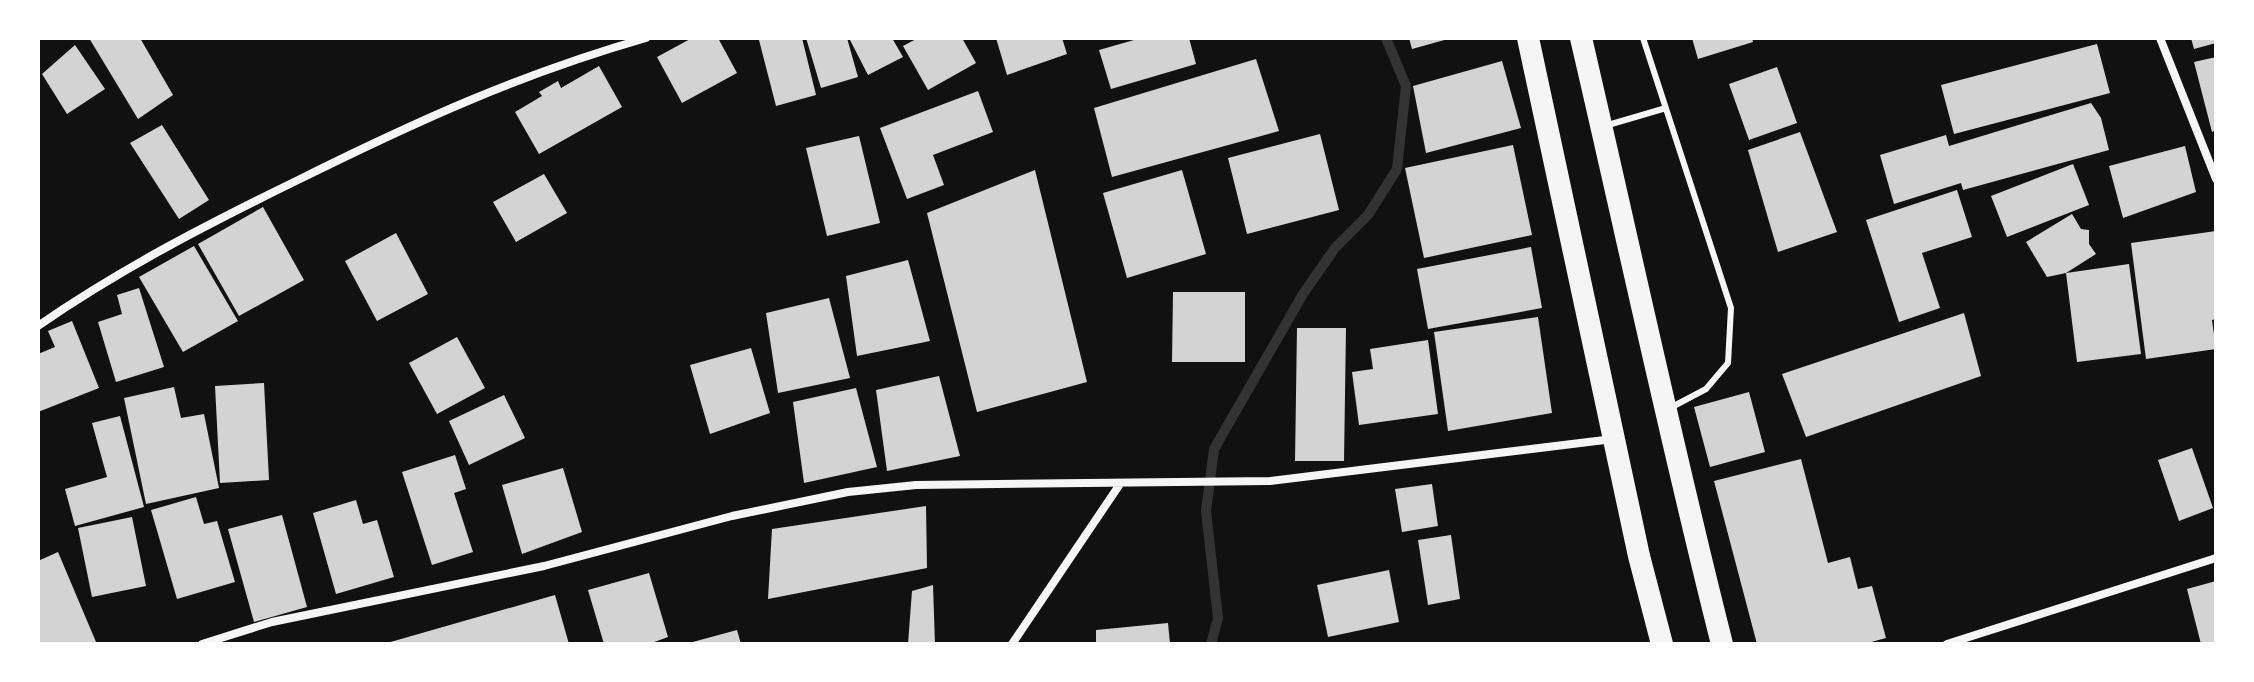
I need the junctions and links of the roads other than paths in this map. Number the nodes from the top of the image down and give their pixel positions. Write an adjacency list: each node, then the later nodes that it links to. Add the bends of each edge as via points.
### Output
1 (646, 38): 9 (street, via 564,61 400,131 206,225)
2 (1528, 38): 11 (highway)
3 (1581, 38): 7 (highway)
4 (1643, 38): 6 (lane)
5 (2160, 38): 8 (street)
6 (1666, 108): 7 (lane); 10 (lane, via 1731,308 1728,363 1706,389)
7 (1602, 127): 10 (highway)
8 (2216, 179)
9 (38, 326)
10 (1664, 411): 17 (highway)
11 (1614, 438): 12 (street, via 1270,481); 16 (highway)
12 (1120, 484): 14 (street, via 916,485 848,492 732,516 544,566 272,622); 15 (street)
13 (2216, 558): 18 (street)
14 (202, 644)
15 (1012, 644)
16 (1662, 644)
17 (1722, 644)
18 (1947, 644)

